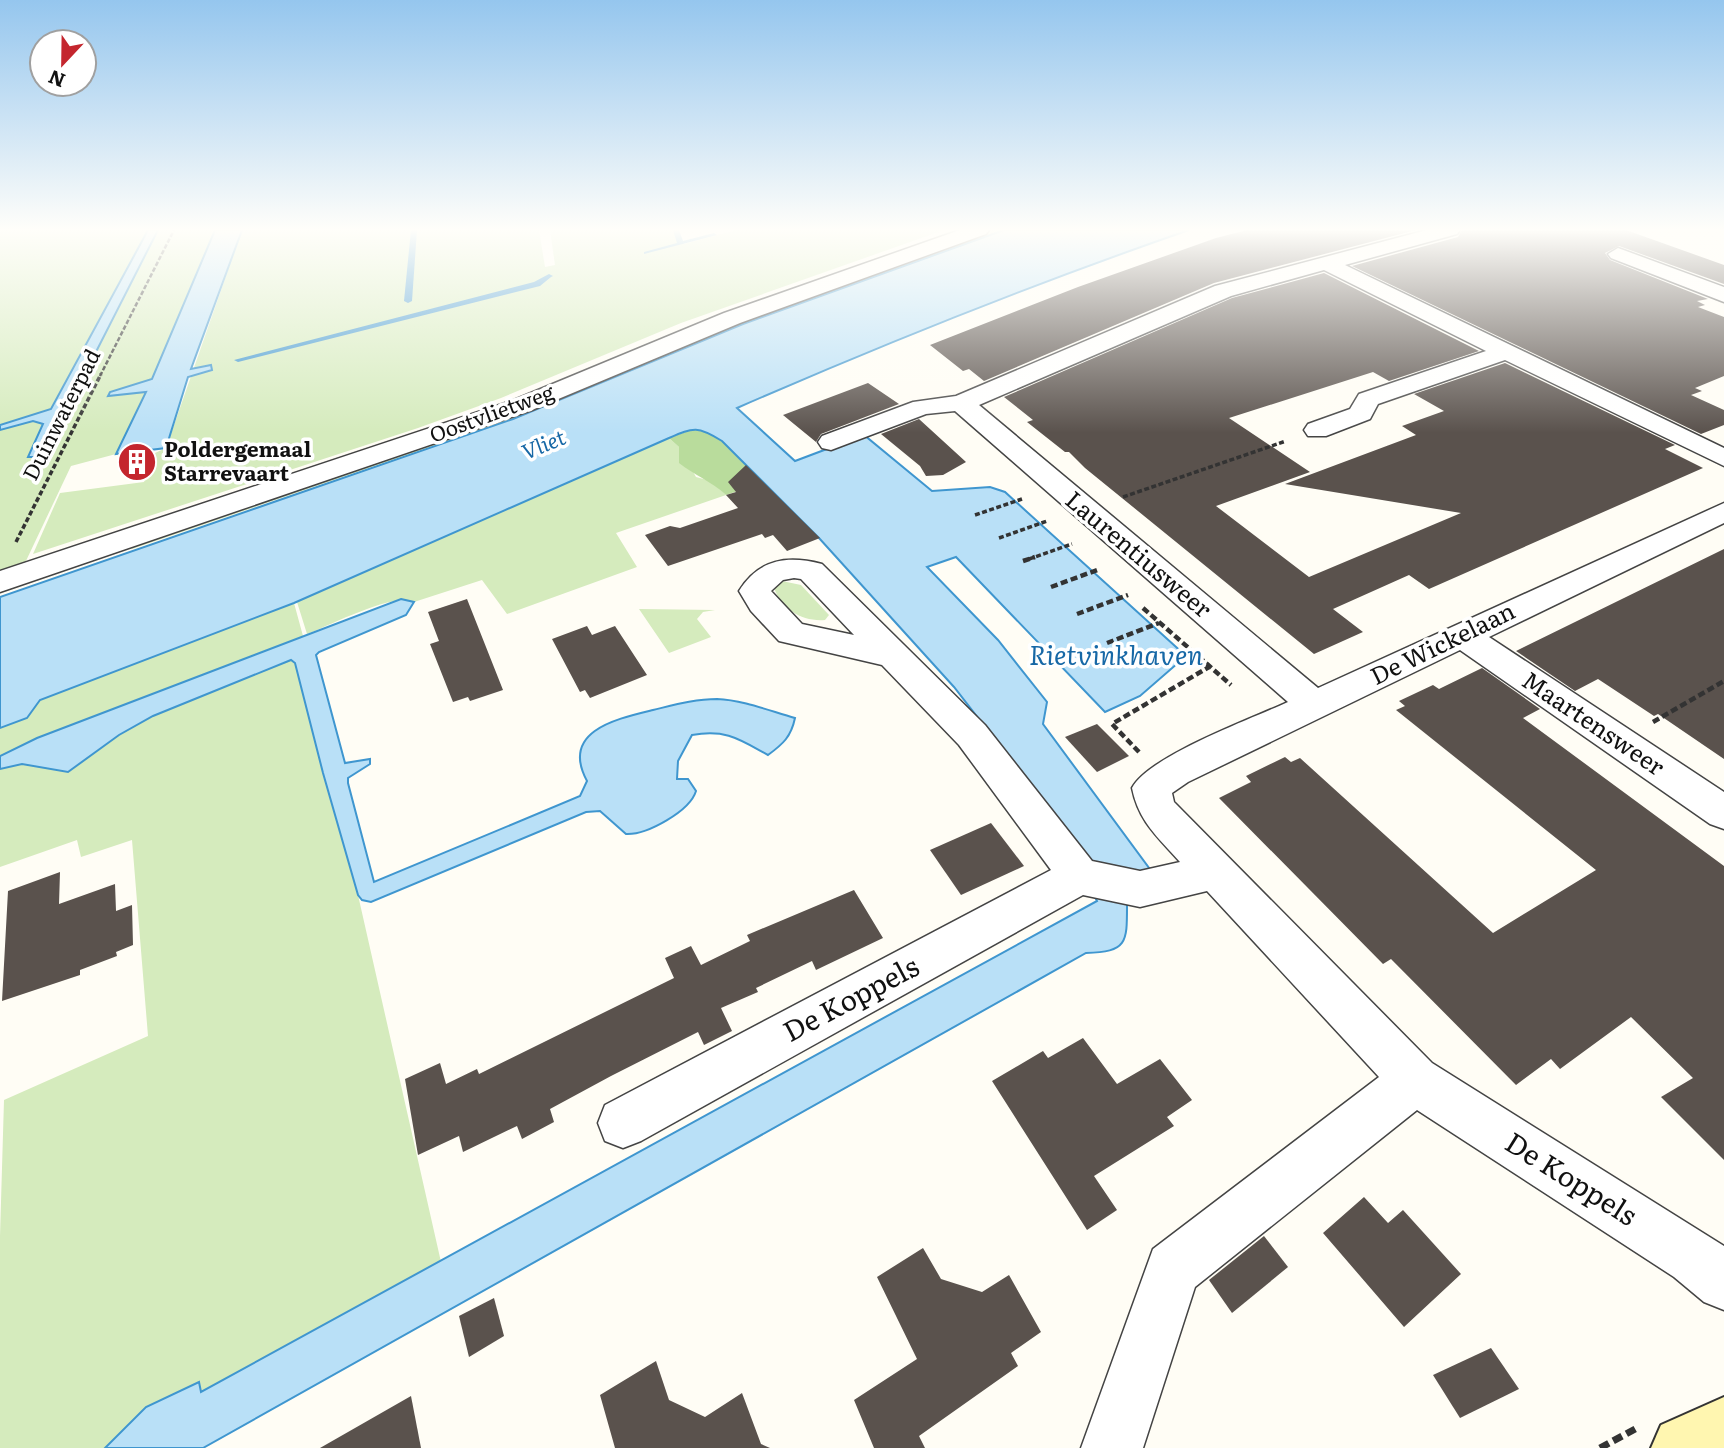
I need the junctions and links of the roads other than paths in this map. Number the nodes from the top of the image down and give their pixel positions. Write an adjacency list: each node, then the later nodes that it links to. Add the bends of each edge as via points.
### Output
1 (789, 298): 10 (street, Oostvlietweg, via 523,405)
2 (1208, 298): 5 (street)
3 (1395, 298): 4 (street)
4 (1506, 352): 6 (street, via 1368,399 1361,414); 8 (street)
5 (961, 403): 7 (street, via 922,407); 13 (street, Laurentiusweer)
6 (1317, 430)
7 (831, 442)
8 (1724, 458)
9 (1724, 512): 11 (street, De Wickelaan)
10 (4, 581)
11 (1462, 635): 13 (street, De Wickelaan); 15 (street, Maartensweer)
12 (892, 655): 17 (street, via 972,735)
13 (1316, 706): 14 (street, De Wickelaan)
14 (1157, 783): 16 (street, De Koppels, via 1156,809)
15 (1724, 813)
16 (1216, 871): 17 (street, via 1140,889); 18 (street, De Koppels)
17 (1083, 877): 19 (street, De Koppels)
18 (1415, 1080): 20 (street, De Koppels, via 1694,1257); 22 (street, via 1173,1269)
19 (623, 1123)
20 (1724, 1282)
21 (1724, 1429): 23 (street)
22 (1112, 1448)
23 (1684, 1448)

